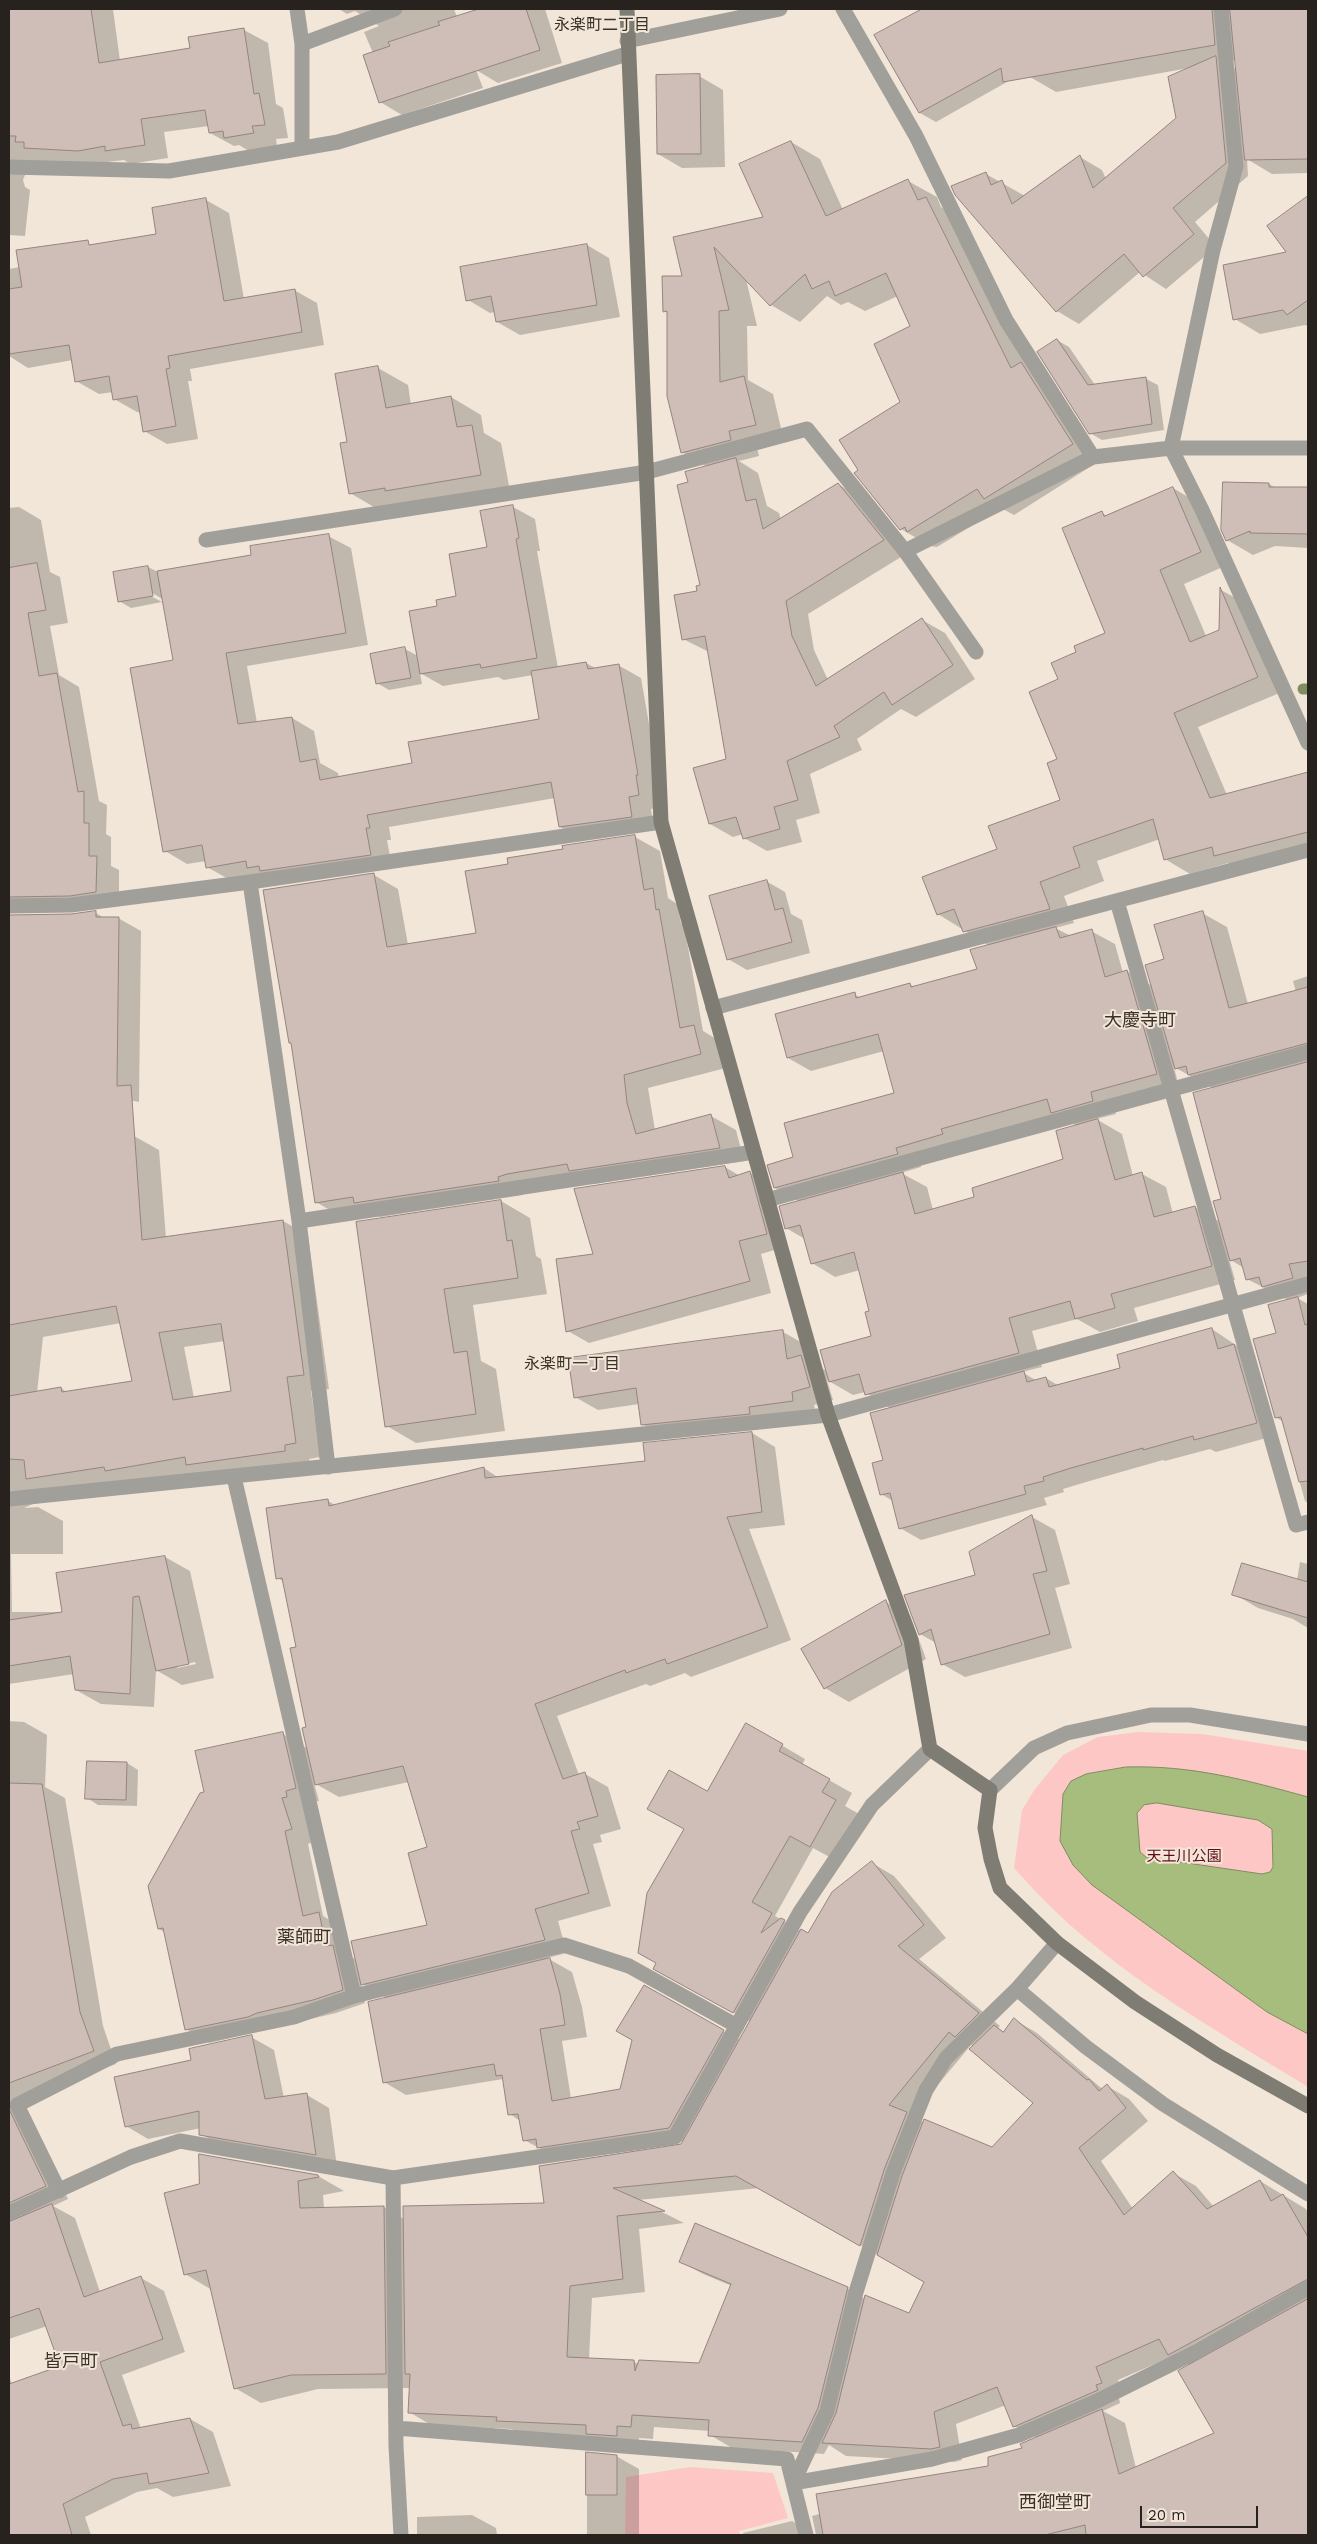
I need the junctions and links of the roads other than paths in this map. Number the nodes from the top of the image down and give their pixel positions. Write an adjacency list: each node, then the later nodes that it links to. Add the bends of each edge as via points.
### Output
1 (297, 9): 7 (street)
2 (395, 9): 7 (street)
3 (627, 9): 8 (street)
4 (780, 9): 8 (street)
5 (843, 9): 13 (street, via 916,136 1006,320)
6 (1221, 9): 11 (street, via 1236,166 1213,250)
7 (302, 44): 9 (street)
8 (627, 47): 9 (street, via 338,142); 14 (street)
9 (302, 148): 10 (street, via 169,171)
10 (9, 167)
11 (1171, 448): 12 (street); 13 (street); 18 (street)
12 (1308, 448)
13 (1093, 457): 16 (street)
14 (647, 472): 15 (street); 16 (street, via 807,429); 19 (street)
15 (206, 540)
16 (905, 551): 17 (street)
17 (976, 652)
18 (1308, 743)
19 (661, 822): 21 (street); 24 (street)
20 (1308, 850): 22 (street)
21 (250, 882): 23 (street, via 71,904); 29 (street)
22 (1117, 900): 24 (street); 26 (street)
23 (9, 906)
24 (713, 1008): 27 (street)
25 (1308, 1052): 26 (street)
26 (1171, 1089): 28 (street); 31 (street)
27 (754, 1152): 28 (street); 29 (street)
28 (767, 1200): 32 (street)
29 (299, 1221): 33 (street)
30 (1308, 1284): 31 (street)
31 (1233, 1304): 32 (street); 36 (street, via 1296,1525)
32 (828, 1415): 33 (street); 38 (street, via 911,1640)
33 (328, 1467): 34 (street)
34 (234, 1476): 35 (street); 42 (street)
35 (9, 1499)
36 (1308, 1522)
37 (1308, 1734): 39 (street, via 1190,1715 1151,1715 1067,1733 1034,1748)
38 (930, 1749): 39 (street); 43 (street, via 872,1805 800,1912)
39 (990, 1790): 40 (street, via 985,1828 990,1859 1000,1888)
40 (1057, 1943): 41 (street); 44 (street, via 1135,2002 1217,2055)
41 (1017, 1989): 47 (street, via 1086,2047 1163,2104); 51 (street, via 946,2058 926,2090 893,2172 856,2292 827,2411)
42 (354, 1996): 43 (street, via 564,1945 629,1966); 46 (street, via 294,2017 118,2054 17,2105)
43 (737, 2026): 45 (street, via 674,2137)
44 (1308, 2106)
45 (393, 2178): 46 (street, via 180,2141 131,2157); 50 (street)
46 (59, 2191): 48 (street)
47 (1308, 2194)
48 (9, 2213)
49 (1308, 2288): 51 (street, via 1198,2351 1019,2435 932,2459)
50 (396, 2428): 51 (street, via 786,2459); 52 (street)
51 (793, 2483): 53 (street)
52 (401, 2535)
53 (806, 2535)

